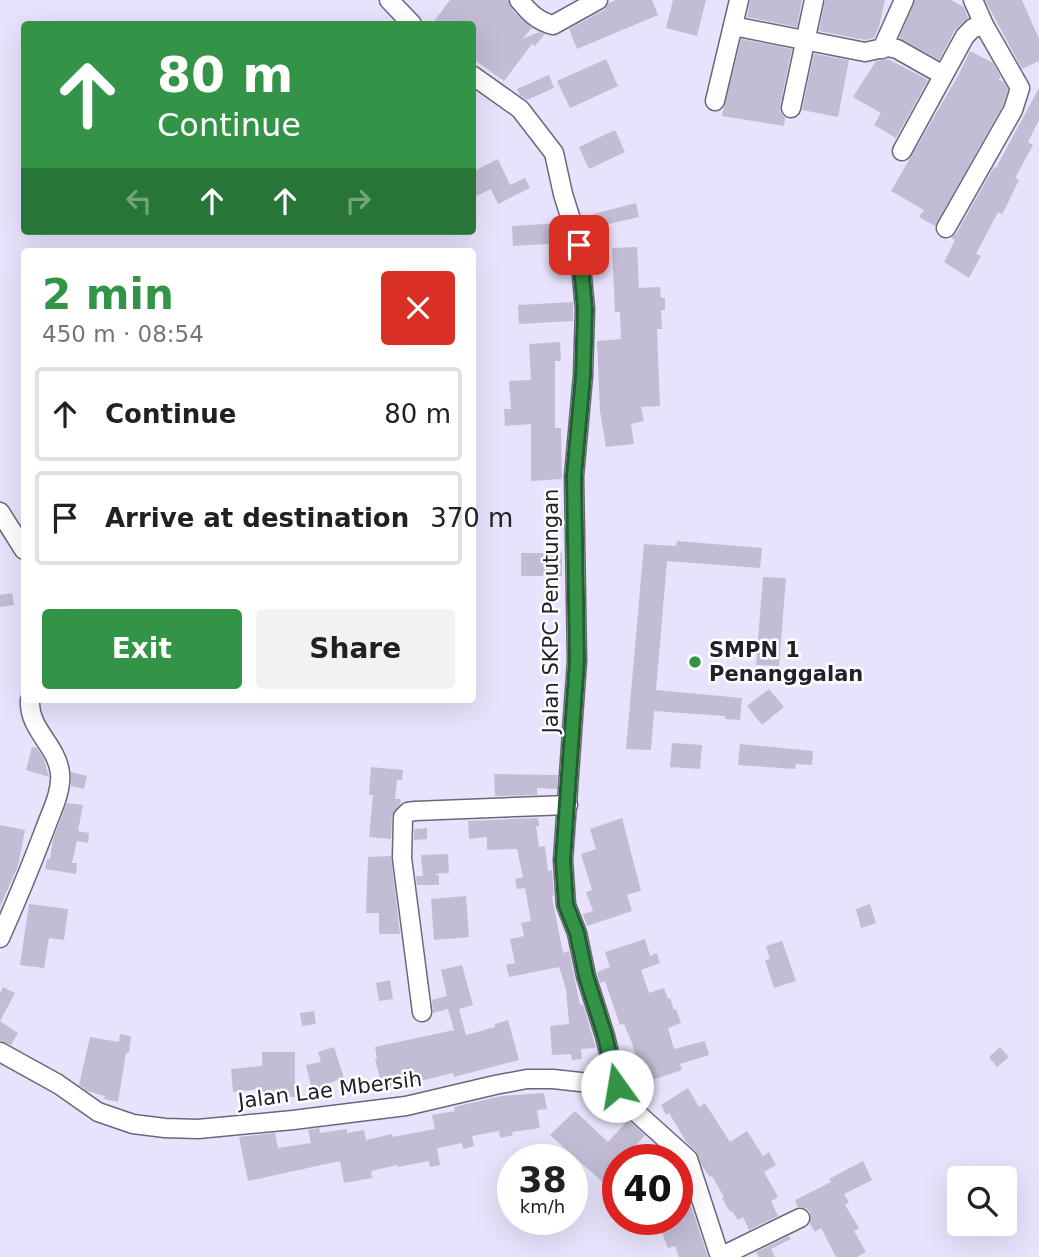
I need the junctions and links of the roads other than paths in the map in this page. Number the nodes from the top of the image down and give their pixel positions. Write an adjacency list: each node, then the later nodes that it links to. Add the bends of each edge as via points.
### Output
1 (519, 0): 2 (street, via 543,23 554,25)
2 (598, 0)
3 (740, 0): 10 (street)
4 (814, 0): 11 (street)
5 (904, 0): 12 (street)
6 (973, 0): 9 (street)
7 (396, 2): 8 (street)
8 (410, 21)
9 (984, 25): 13 (street, via 965,36); 18 (street, via 1020,88 1013,110)
10 (733, 26): 11 (street); 15 (street)
11 (806, 41): 12 (street, via 865,52); 16 (street)
12 (882, 49): 13 (street, via 897,49)
13 (943, 75): 17 (street)
14 (476, 78): 22 (street, Jalan SKPC Penutungan, via 520,109 554,153 579,245 585,309 574,476 577,661)
15 (715, 101)
16 (792, 108)
17 (902, 151)
18 (946, 228)
19 (0, 512): 20 (street)
20 (21, 545)
21 (30, 703): 23 (street, via 32,719 53,751 60,773 58,794)
22 (568, 805): 24 (street, via 415,811 403,817 402,858); 26 (street, Jalan SKPC Penutungan, via 563,860 566,905)
23 (0, 939)
24 (422, 1012)
25 (0, 1052): 26 (street, Jalan Lae Mbersih, via 98,1112 165,1128 198,1129 406,1106 527,1079)
26 (617, 1086): 28 (street, via 628,1105 688,1159)
27 (800, 1218): 28 (street)
28 (720, 1257)

